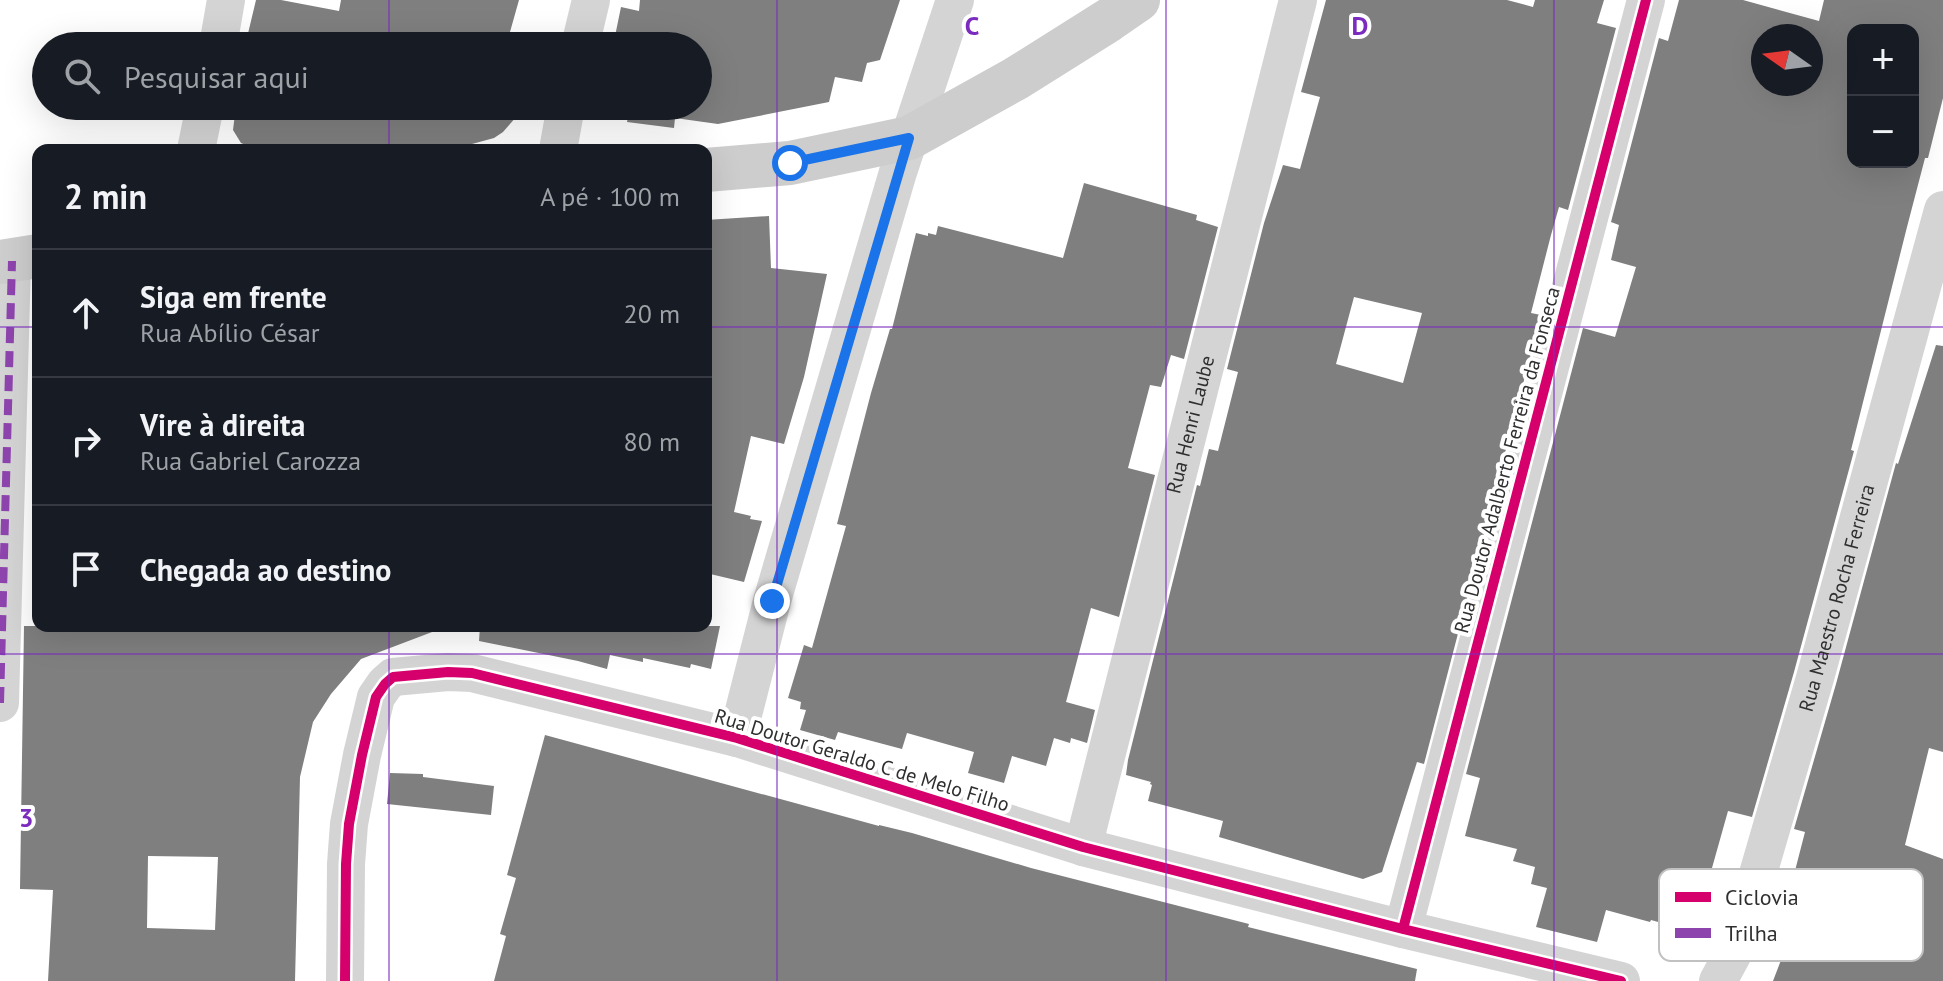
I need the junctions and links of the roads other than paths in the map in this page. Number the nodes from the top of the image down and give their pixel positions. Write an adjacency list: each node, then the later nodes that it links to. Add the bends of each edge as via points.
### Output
1 (226, 0): 7 (street)
2 (591, 0): 8 (street)
3 (955, 0): 11 (street)
4 (1138, 0): 11 (main road, via 1015,79)
5 (1298, 0): 19 (street, Rua Henri Laube)
6 (1646, 0): 21 (street, Rua Doutor Adalberto Ferreira da Fonseca)
7 (220, 32)
8 (583, 32)
9 (202, 120): 12 (street)
10 (563, 120): 13 (street)
11 (909, 138): 14 (main road, via 790,163); 18 (street, via 772,601)
12 (197, 144)
13 (559, 144)
14 (712, 170)
15 (1943, 210): 20 (street, Rua Maestro Rocha Ferreira)
16 (17, 260): 17 (street)
17 (0, 703)
18 (737, 738): 19 (street, Rua Doutor Geraldo C de Melo Filho); 23 (street, Rua Doutor Geraldo C de Melo Filho, via 472,673 393,677 376,697 349,824)
19 (1083, 847): 21 (street, Rua Doutor Geraldo C de Melo Filho)
20 (1759, 869)
21 (1403, 929): 24 (street, Rua Doutor Geraldo C de Melo Filho)
22 (1729, 961): 25 (street, Rua Maestro Rocha Ferreira)
23 (345, 981)
24 (1621, 981)
25 (1718, 981)

